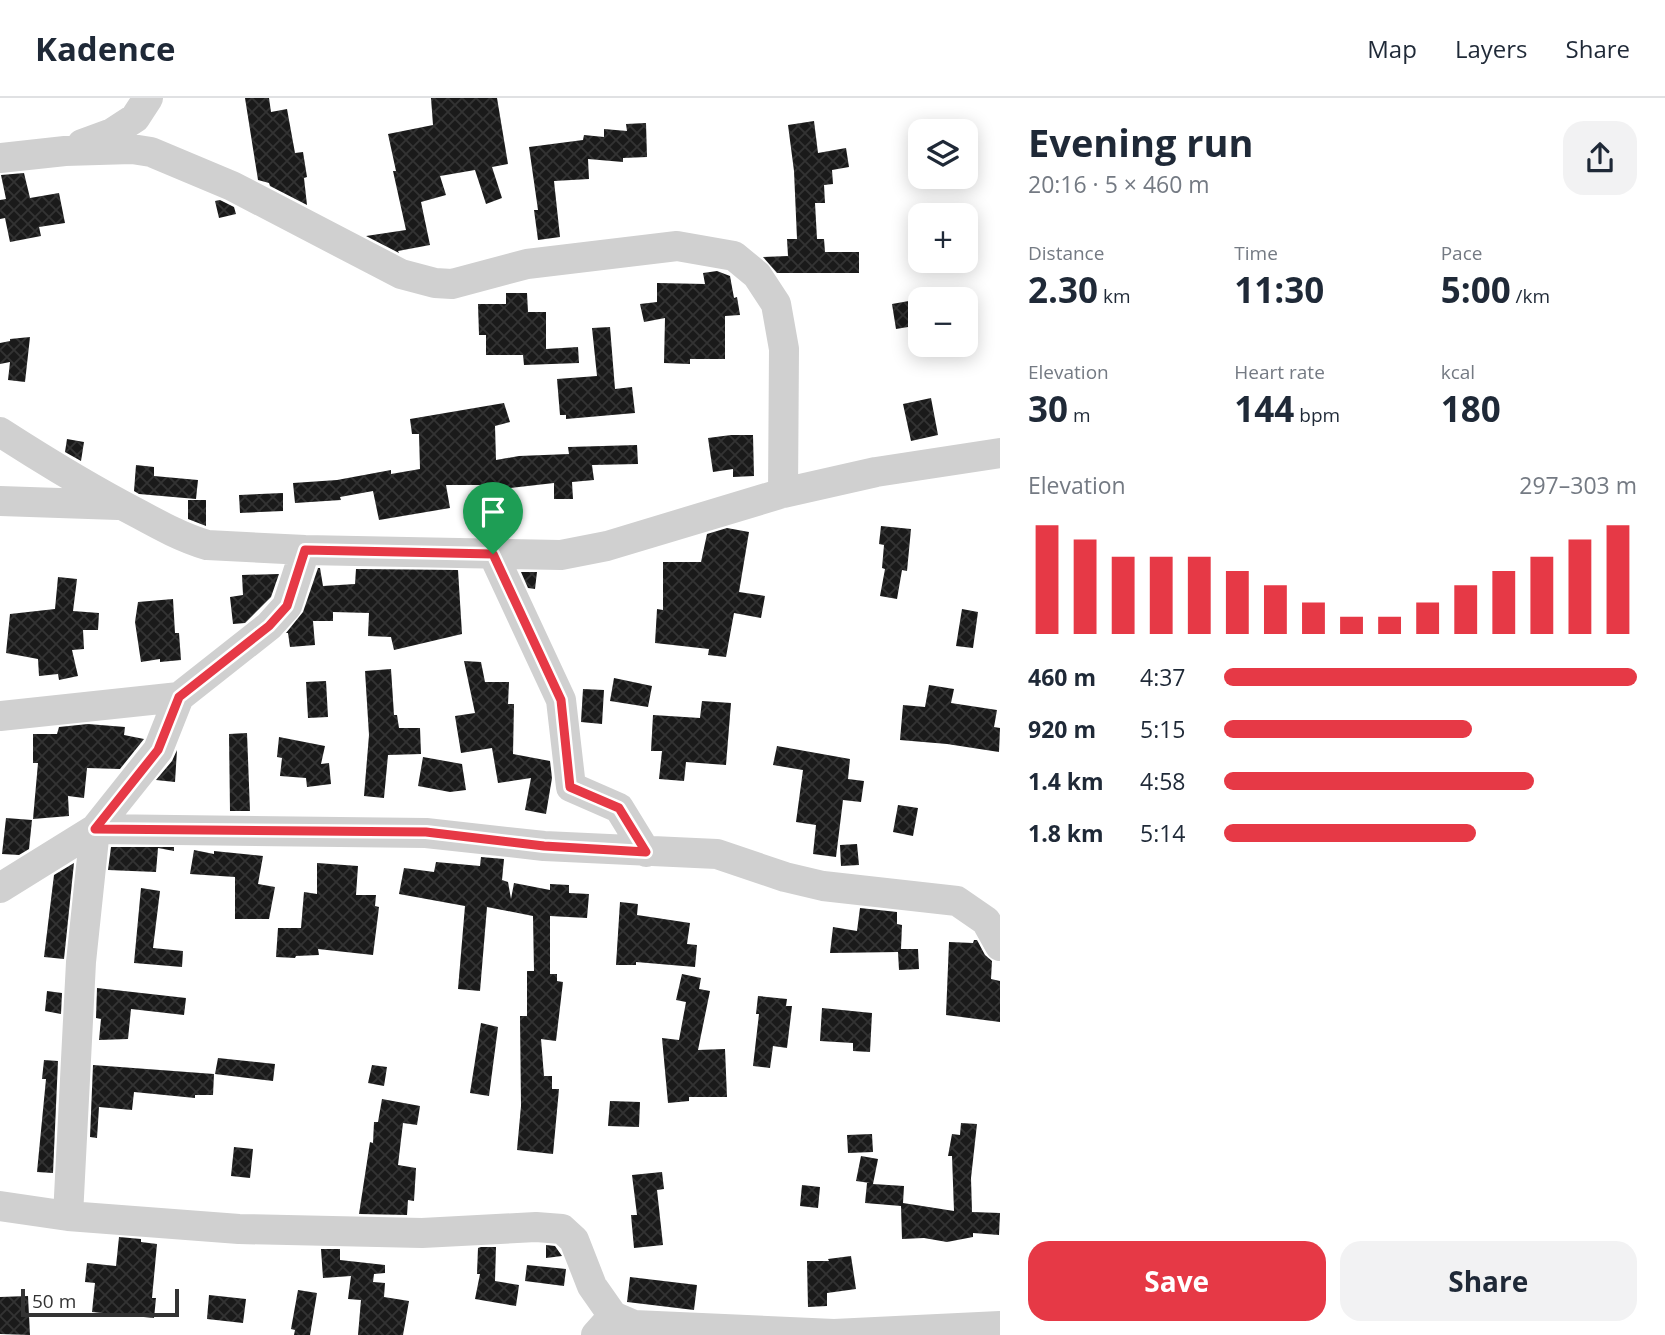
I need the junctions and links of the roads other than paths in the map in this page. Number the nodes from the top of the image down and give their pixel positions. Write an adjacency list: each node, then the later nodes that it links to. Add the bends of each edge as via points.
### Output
1 (148, 98): 2 (street, via 135,118 112,133)
2 (65, 150): 3 (street); 6 (street, via 152,152 232,186 401,274 435,283 452,284 527,264 677,246 734,256 757,275 776,304 784,349)
3 (0, 158)
4 (0, 432): 8 (street)
5 (1000, 453): 6 (street)
6 (783, 492): 10 (street, via 607,546 561,555)
7 (0, 501): 8 (street)
8 (122, 505): 9 (street, via 189,540)
9 (305, 550): 10 (street); 11 (street, via 287,606 269,626)
10 (493, 554): 14 (street, via 561,700 570,787 619,808)
11 (179, 697): 12 (street); 13 (street, via 158,750)
12 (0, 716)
13 (95, 829): 14 (street, via 426,832); 15 (street); 18 (street, via 81,962)
14 (646, 852): 16 (street, via 717,855 824,886 957,901 986,921)
15 (0, 888)
16 (1000, 946)
17 (0, 1206): 18 (street)
18 (68, 1216): 19 (street, via 252,1229 422,1233 562,1229 574,1240)
19 (605, 1325): 20 (street, via 834,1334)
20 (1000, 1326)

